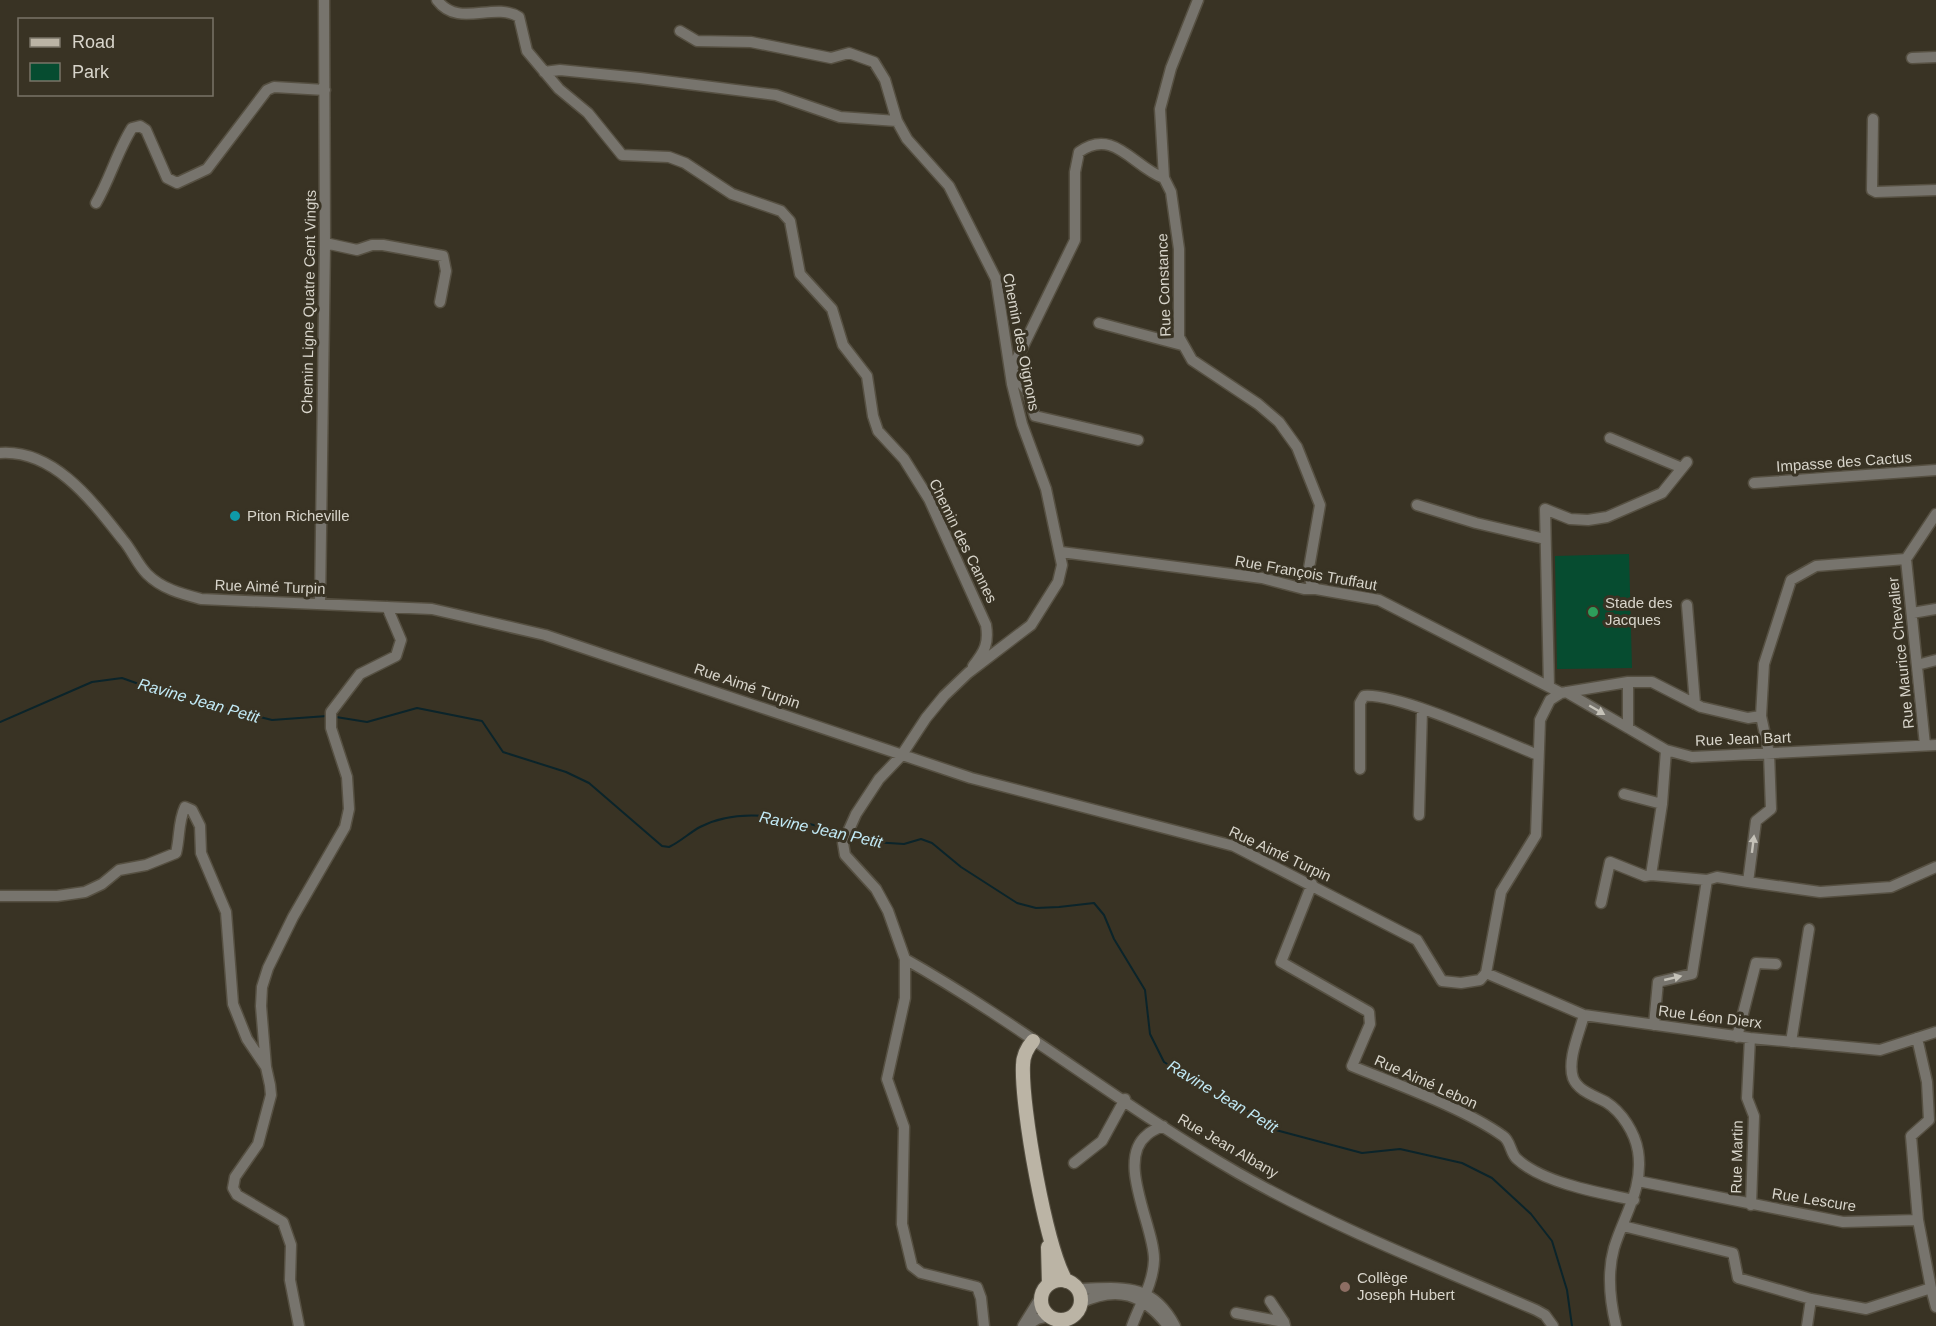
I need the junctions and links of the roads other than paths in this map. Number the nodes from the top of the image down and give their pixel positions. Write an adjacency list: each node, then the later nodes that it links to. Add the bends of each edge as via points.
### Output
1 (324, 0): 8 (street, Chemin Ligne Quatre Cent Vingts)
2 (437, 0): 7 (street, Chemin des Cannes, via 454,13 512,13 519,17 527,51)
3 (1198, 0): 11 (street, Rue Constance, via 1171,68 1160,109)
4 (680, 31): 10 (street, Chemin des Oignons, via 697,41 751,42 831,58 849,53 874,62 885,80)
5 (1936, 57): 6 (street)
6 (1912, 58)
7 (544, 72): 10 (street, via 560,70 776,95 840,117); 37 (street, Chemin des Cannes, via 588,113 622,155 669,157 685,163 732,194 781,211 790,221 800,274 832,309 843,345 867,376 878,430 904,459 929,500 986,625 986,650)
8 (324, 90): 13 (street, via 270,88 207,169 177,183 167,177 146,130 140,126 132,128); 14 (street, Chemin Ligne Quatre Cent Vingts)
9 (1873, 119): 12 (street, via 1872,190)
10 (897, 121): 18 (street, Chemin des Oignons, via 907,139 950,186 996,279)
11 (1164, 178): 17 (street, Rue Constance, via 1171,192 1176,226); 18 (street, via 1116,147 1096,143 1079,152 1075,172 1075,240)
12 (1936, 190)
13 (96, 203)
14 (325, 243): 15 (street, via 357,250 372,244 383,245 443,256 446,271); 30 (street, Chemin Ligne Quatre Cent Vingts)
15 (440, 302)
16 (1099, 323): 17 (street)
17 (1182, 345): 29 (street, Rue Constance, via 1192,360 1279,422 1298,447 1320,505 1309,568)
18 (1012, 370): 20 (street, via 1027,391 1035,416); 27 (street, Chemin des Oignons, via 1022,424 1046,489)
19 (1610, 438): 26 (street, via 1684,465 1662,493 1606,517 1570,519 1545,509)
20 (1138, 440)
21 (0, 453): 30 (street, Rue Aimé Turpin, via 37,459 58,469 124,541 147,574 162,585 201,599)
22 (1936, 470): 23 (street, Impasse des Cactus)
23 (1754, 483)
24 (1417, 505): 26 (street)
25 (1936, 514): 28 (street)
26 (1545, 539): 39 (street)
27 (1061, 552): 29 (street, Rue François Truffaut); 37 (street, Chemin des Oignons, via 1058,582 1031,625)
28 (1906, 558): 34 (street, Rue Maurice Chevalier); 43 (street, via 1816,566 1791,580 1764,664)
29 (1316, 588): 39 (street, Rue François Truffaut, via 1379,600)
30 (320, 604): 32 (street, Rue Aimé Turpin)
31 (1687, 605): 41 (street)
32 (387, 607): 49 (street, Rue Aimé Turpin, via 432,609 545,635); 73 (street, via 401,640 396,656 360,674 330,716 347,777 349,809 345,827 268,968 261,1006)
33 (1936, 609): 34 (street)
34 (1912, 613): 36 (street, Rue Maurice Chevalier)
35 (1936, 660): 36 (street)
36 (1917, 665): 45 (street, Rue Maurice Chevalier)
37 (968, 673): 49 (street, Chemin des Oignons, via 926,718)
38 (1628, 682): 40 (street); 41 (street, via 1652,682); 44 (street)
39 (1548, 687): 40 (street, Rue François Truffaut)
40 (1564, 693): 44 (street, Rue Jean Bart, one-way to 44); 48 (street, via 1550,700 1543,711)
41 (1695, 704): 43 (street, via 1748,718)
42 (1422, 710): 48 (street); 50 (street, via 1373,695 1364,696 1360,703); 53 (street)
43 (1761, 716): 47 (street)
44 (1628, 728): 46 (street, Rue Jean Bart)
45 (1931, 745): 47 (street, Rue Jean Bart)
46 (1666, 750): 47 (street, Rue Jean Bart, via 1692,757); 52 (street)
47 (1769, 753): 57 (street, one-way to 47, via 1756,821 1771,809)
48 (1538, 755): 64 (street, via 1536,835 1501,892)
49 (901, 756): 58 (street, Rue Aimé Turpin, via 1233,846); 62 (street, Chemin des Oignons, via 879,779 843,843 845,855 880,896)
50 (1360, 769)
51 (1624, 794): 52 (street)
52 (1662, 804): 55 (street)
53 (1419, 815)
54 (1936, 867): 57 (street, via 1891,887 1820,892)
55 (1651, 875): 56 (street); 60 (street, via 1610,862)
56 (1707, 880): 57 (street, via 1717,877); 66 (street, one-way to 56, via 1658,982 1692,974)
57 (1748, 882)
58 (1312, 884): 64 (street, Rue Aimé Turpin, via 1417,940 1442,981 1480,980); 79 (street, Rue Aimé Lebon, via 1281,962 1369,1012 1370,1024 1352,1066 1436,1101 1505,1137 1516,1159 1535,1171 1595,1192)
59 (0, 896): 73 (street, via 85,892 119,870 176,853 179,820 185,807 192,810 200,826 201,853 226,912 233,1004 247,1039)
60 (1601, 903)
61 (1809, 929): 72 (street)
62 (905, 959): 71 (street, Rue Jean Albany); 96 (street, via 906,998 887,1078 904,1127 902,1224 912,1266 921,1273 977,1287)
63 (1776, 964): 68 (street, via 1756,963)
64 (1486, 973): 65 (street, Rue Léon Dierx)
65 (1584, 1016): 66 (street, Rue Léon Dierx); 78 (street, via 1572,1059 1573,1077 1579,1087 1607,1103 1623,1119 1638,1151)
66 (1654, 1025): 68 (street, Rue Léon Dierx)
67 (1936, 1032): 70 (street, Rue Léon Dierx)
68 (1737, 1037): 69 (street, Rue Léon Dierx)
69 (1750, 1038): 72 (street, Rue Léon Dierx); 80 (street, Rue Martin, via 1747,1098 1754,1116)
70 (1917, 1038): 72 (street, Rue Léon Dierx, via 1880,1050); 74 (street)
71 (1033, 1041): 75 (street, Rue Jean Albany); 82 (main road, via 1022,1064)
72 (1791, 1042)
73 (266, 1067): 95 (street, via 271,1095 258,1144 235,1177 233,1188 237,1195 283,1222 291,1245 290,1280)
74 (1932, 1080): 81 (street, via 1929,1120 1911,1136)
75 (1125, 1099): 76 (street, Rue Jean Albany); 77 (street, via 1101,1141)
76 (1163, 1126): 87 (street, via 1145,1136 1136,1153 1137,1187 1154,1250); 101 (street, Rue Jean Albany, via 1239,1173 1383,1245 1536,1310)
77 (1074, 1163)
78 (1638, 1181): 79 (street); 80 (street, Rue Lescure)
79 (1634, 1200): 83 (street)
80 (1751, 1205): 81 (street, Rue Lescure, via 1843,1222)
81 (1918, 1220): 85 (street)
82 (1048, 1224): 84 (main road); 90 (main road, via 1058,1264)
83 (1623, 1226): 88 (street, via 1733,1253 1738,1278); 102 (street, via 1610,1268)
84 (1049, 1284): 86 (main road); 90 (main road)
85 (1931, 1288): 88 (street, via 1874,1308); 91 (street)
86 (1041, 1296): 93 (main road, via 1042,1305); 97 (street)
87 (1146, 1297): 90 (street, via 1099,1294); 98 (street); 99 (street); 100 (street, via 1163,1308)
88 (1811, 1299): 103 (street)
89 (1270, 1301): 94 (street)
90 (1074, 1303): 93 (main road)
91 (1936, 1307)
92 (1236, 1313): 94 (street)
93 (1055, 1321): 97 (street, via 1037,1318)
94 (1284, 1324)
95 (299, 1326)
96 (984, 1326)
97 (1024, 1326)
98 (1132, 1326)
99 (1168, 1326)
100 (1175, 1326)
101 (1553, 1326)
102 (1616, 1326)
103 (1807, 1326)

